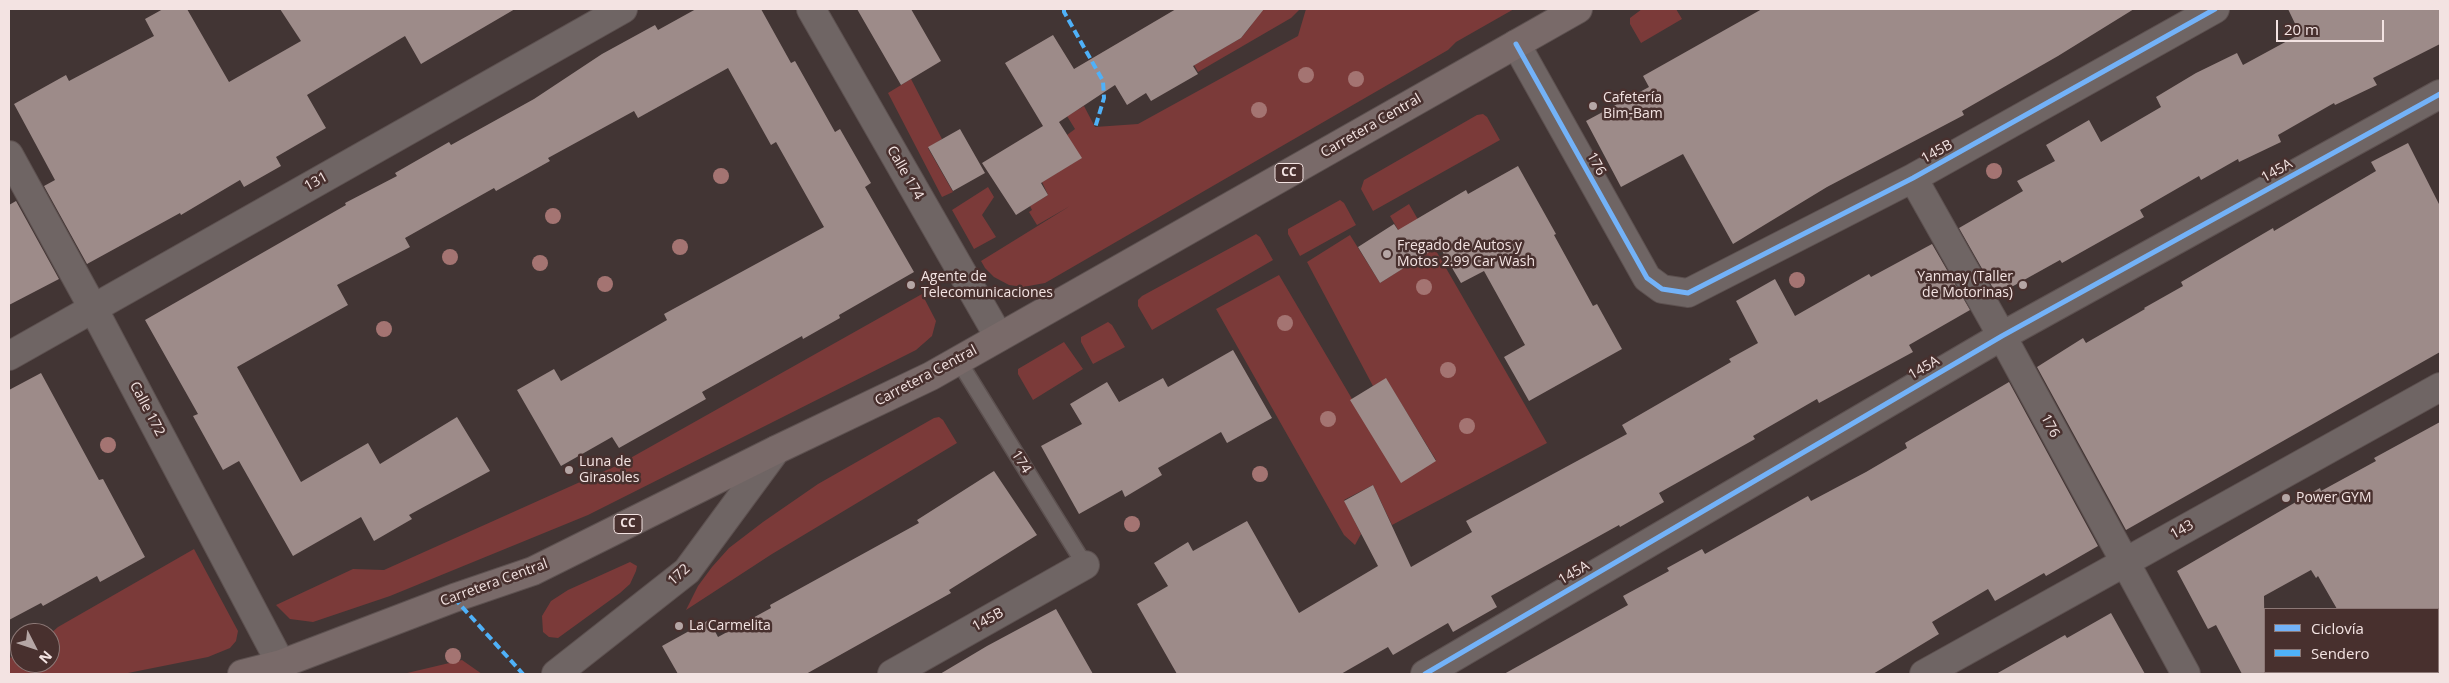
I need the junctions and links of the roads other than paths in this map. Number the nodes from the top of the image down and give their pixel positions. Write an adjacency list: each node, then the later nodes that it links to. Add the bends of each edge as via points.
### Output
1 (623, 9): 10 (street, 131)
2 (812, 9): 12 (street, Calle 174)
3 (1578, 9): 5 (main road, Carretera Central / CC)
4 (2215, 9): 8 (street, 145B)
5 (1516, 44): 9 (street, 176, via 1647,278); 12 (main road, Carretera Central / CC)
6 (2440, 94): 11 (street, 145A)
7 (9, 155): 10 (street, Calle 172)
8 (1913, 178): 9 (street, 145B, via 1688,293); 11 (street, 176)
9 (1662, 289)
10 (93, 308): 13 (street, 131); 19 (street, Calle 172)
11 (2002, 336): 17 (street, 176); 23 (street, 145A)
12 (999, 337): 14 (main road, Carretera Central / CC)
13 (9, 356)
14 (958, 360): 16 (main road, Carretera Central / CC); 18 (lane, 174)
15 (2440, 386): 17 (street, 143)
16 (776, 450): 19 (main road, Carretera Central / CC, via 534,571); 21 (street, 172, via 686,571)
17 (2123, 563): 24 (street, 143); 25 (street, 176)
18 (1085, 566): 22 (street, 145B)
19 (282, 664): 20 (main road, Carretera Central / CC)
20 (242, 674)
21 (556, 674)
22 (892, 674)
23 (1425, 674)
24 (1924, 674)
25 (2186, 674)

